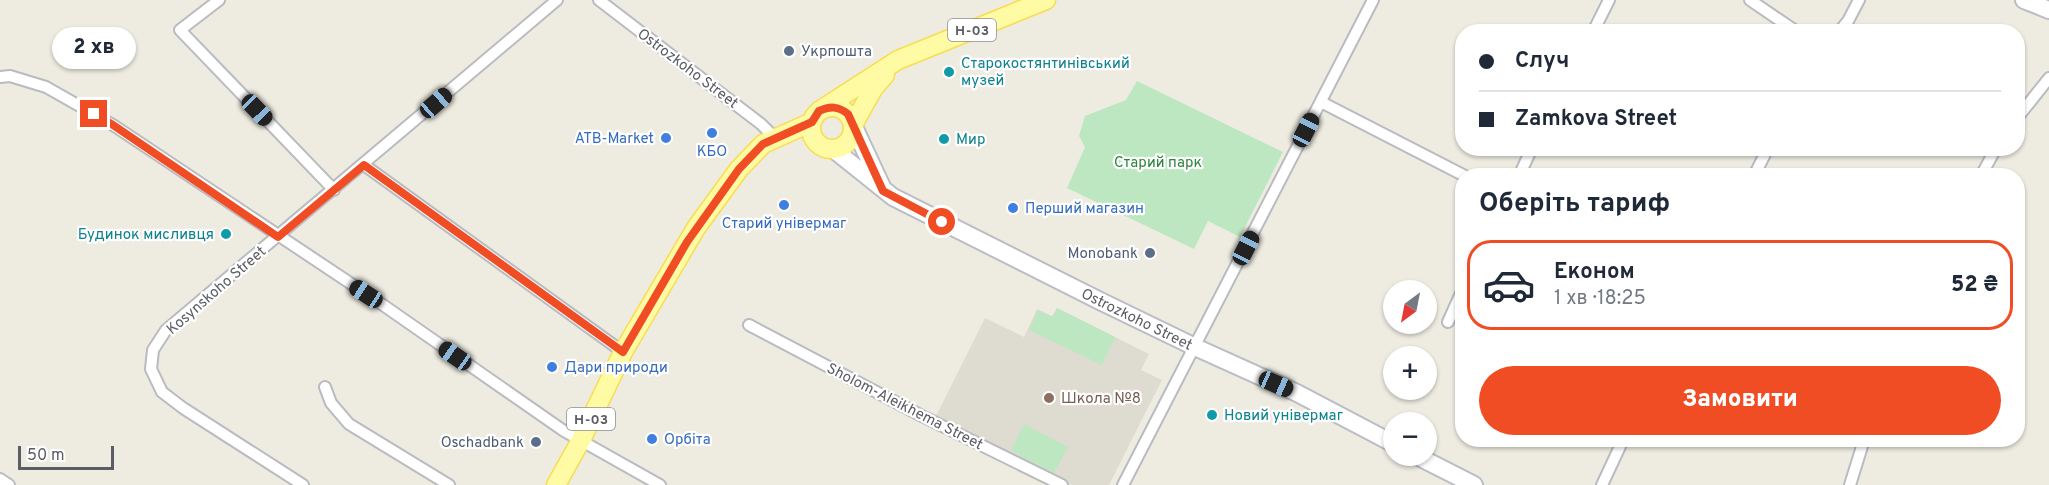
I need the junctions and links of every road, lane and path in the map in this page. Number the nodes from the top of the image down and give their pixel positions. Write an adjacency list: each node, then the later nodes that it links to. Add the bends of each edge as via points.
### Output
1 (219, 0): 26 (street, via 180,30)
2 (556, 0): 24 (street, Kosynskoho Street)
3 (599, 0): 22 (street, Ostrozkoho Street)
4 (1046, 0): 10 (main road, Н-03)
5 (1373, 0): 18 (street)
6 (1609, 0): 12 (street)
7 (1750, 0): 13 (street)
8 (1859, 0): 14 (street)
9 (2024, 0): 11 (main road)
10 (1020, 5): 15 (main road, Н-03)
11 (2049, 10)
12 (1597, 24)
13 (1785, 24)
14 (1846, 24)
15 (898, 60): 20 (main road, Н-03); 21 (main road, Н-03, via 873,89)
16 (0, 77): 28 (street, via 10,75 46,87 113,125)
17 (2049, 78): 19 (street)
18 (1321, 102): 25 (street); 32 (street)
19 (2025, 108)
20 (815, 116): 21 (main road, Н-03, via 831,107 843,110); 22 (main road, Н-03); 23 (main road, via 811,128 815,141)
21 (853, 125): 23 (main road, Н-03, via 850,139 840,148); 27 (main road)
22 (775, 138): 23 (main road); 33 (main road, Н-03, via 763,144 739,169 696,228)
23 (829, 148): 27 (main road, Ostrozkoho Street)
24 (364, 165): 26 (street, Kosynskoho Street); 33 (street)
25 (1455, 171)
26 (334, 190): 28 (street, Kosynskoho Street)
27 (883, 191): 32 (main road, Ostrozkoho Street)
28 (278, 237): 36 (street); 42 (street, Kosynskoho Street, via 166,330 153,350 151,369 162,392)
29 (1455, 306): 30 (street)
30 (1448, 322)
31 (749, 325): 46 (street, Sholom-Aleikhema Street)
32 (1196, 348): 35 (main road, Ostrozkoho Street, via 1297,393); 47 (street)
33 (623, 352): 36 (main road, Н-03)
34 (325, 387): 43 (street, via 331,403 349,424)
35 (1383, 438)
36 (581, 440): 44 (main road, Н-03); 45 (street)
37 (1620, 447): 49 (street)
38 (1862, 447): 50 (street)
39 (1437, 466): 48 (main road)
40 (0, 478): 41 (street)
41 (9, 485)
42 (303, 485)
43 (449, 485)
44 (556, 485)
45 (660, 485)
46 (1062, 485)
47 (1123, 485)
48 (1474, 485)
49 (1602, 485)
50 (1850, 485)

